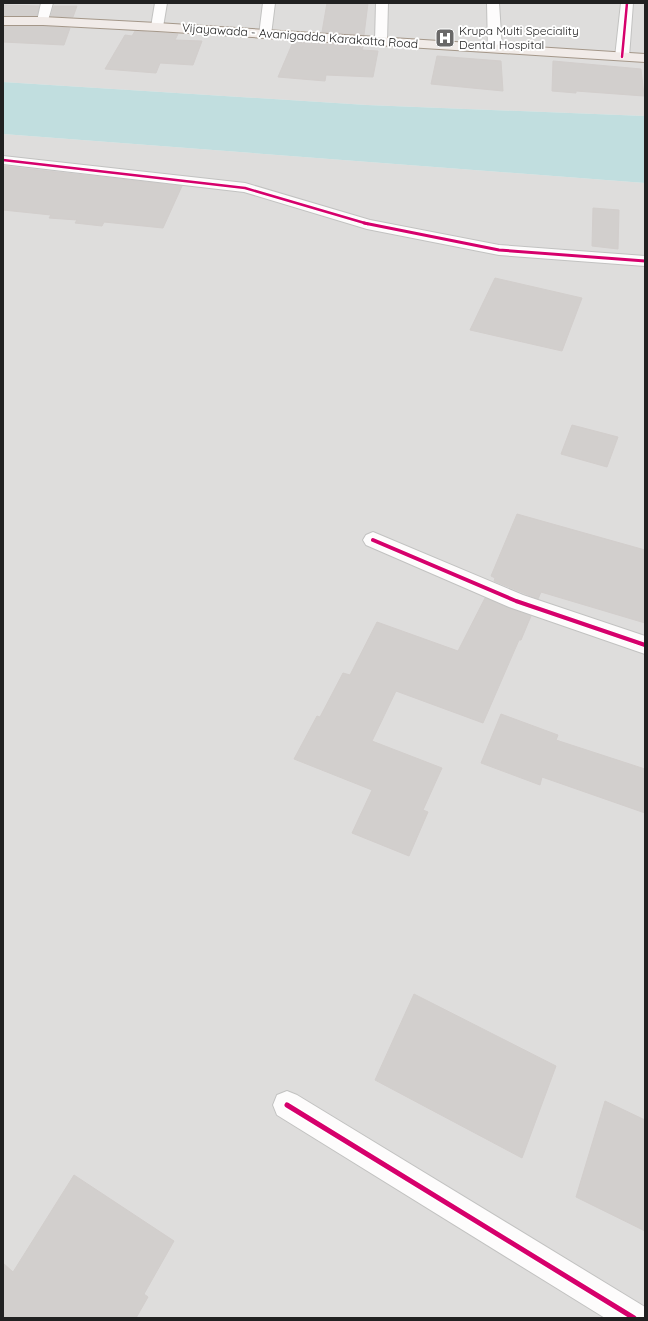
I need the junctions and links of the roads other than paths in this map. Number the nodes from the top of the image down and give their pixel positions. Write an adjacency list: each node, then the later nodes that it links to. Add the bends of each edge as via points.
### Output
1 (47, 3): 8 (street)
2 (161, 3): 9 (street)
3 (269, 3): 10 (street)
4 (382, 3): 11 (street)
5 (493, 3): 12 (street)
6 (626, 3): 13 (street)
7 (3, 21): 8 (main road, Vijayawada - Avanigadda Karakatta Road)
8 (43, 21): 9 (main road, Vijayawada - Avanigadda Karakatta Road)
9 (157, 27): 10 (main road, Vijayawada - Avanigadda Karakatta Road)
10 (265, 34): 11 (main road, Vijayawada - Avanigadda Karakatta Road)
11 (380, 41): 12 (main road, Vijayawada - Avanigadda Karakatta Road)
12 (495, 49): 13 (main road, Vijayawada - Avanigadda Karakatta Road)
13 (622, 57): 14 (main road, Vijayawada - Avanigadda Karakatta Road)
14 (645, 58)
15 (3, 160): 16 (street, via 246,188 367,224 499,250)
16 (645, 261)
17 (374, 540): 18 (street, via 516,600)
18 (645, 645)
19 (286, 1105): 20 (street)
20 (634, 1318)

